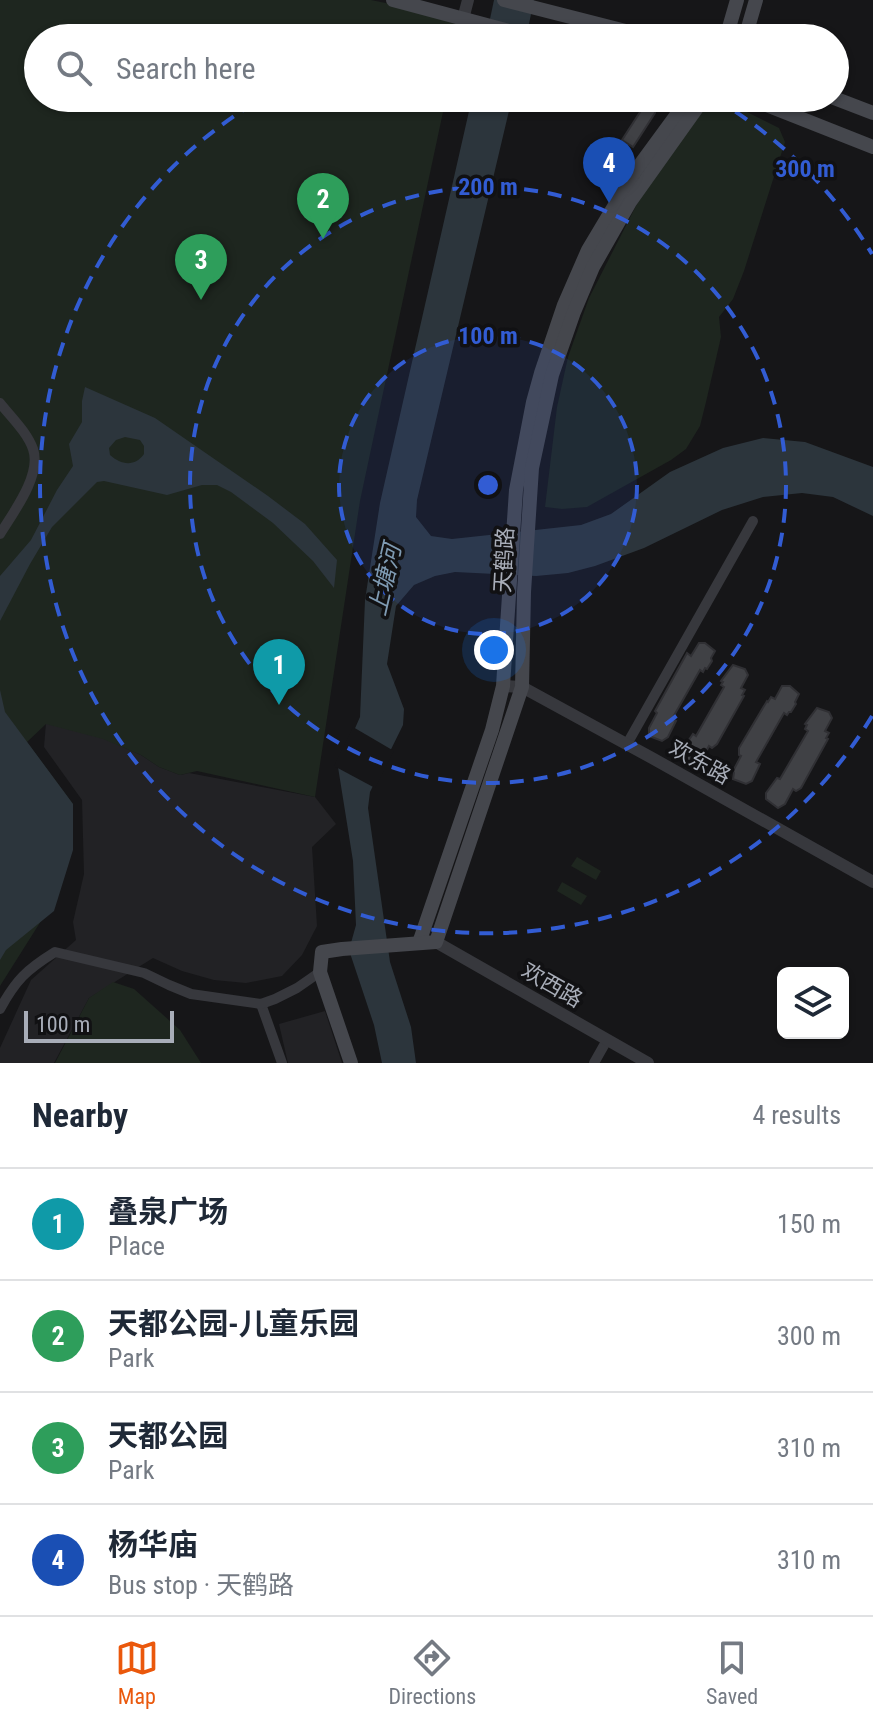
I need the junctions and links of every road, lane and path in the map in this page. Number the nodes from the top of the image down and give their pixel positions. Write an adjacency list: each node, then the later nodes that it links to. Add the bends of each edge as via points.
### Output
1 (393, 0): 6 (main road)
2 (468, 0): 6 (street)
3 (504, 0): 8 (main road)
4 (737, 0): 9 (main road)
5 (756, 0): 10 (main road)
6 (466, 20): 7 (main road)
7 (481, 24)
8 (601, 24)
9 (730, 24)
10 (749, 24)
11 (849, 104): 15 (main road)
12 (679, 112): 20 (main road, 天鹤路, via 600,228 558,321 533,402 516,490)
13 (694, 112): 20 (main road, 天鹤路, via 630,202 574,312 552,375 532,468)
14 (784, 112): 16 (main road)
15 (873, 113)
16 (873, 147)
17 (0, 403): 19 (street, via 34,451 26,491)
18 (753, 521): 23 (street)
19 (0, 534)
20 (517, 592): 21 (main road, 天鹤路); 22 (main road, 天鹤路)
21 (503, 686): 22 (street, 欢东路); 26 (main road, 天鹤路)
22 (522, 687): 23 (street, 欢东路); 25 (main road, 天鹤路)
23 (627, 744): 24 (street, 欢东路)
24 (873, 882)
25 (436, 942): 26 (main road); 30 (street, 欢西路)
26 (419, 943): 27 (main road, via 322,952)
27 (320, 972): 28 (street); 32 (main road)
28 (261, 1004): 29 (street, via 191,994 144,973 55,952 30,968); 31 (street)
29 (0, 1009)
30 (607, 1040): 33 (street); 34 (street, 欢西路)
31 (282, 1063)
32 (351, 1063)
33 (594, 1063)
34 (648, 1063)

